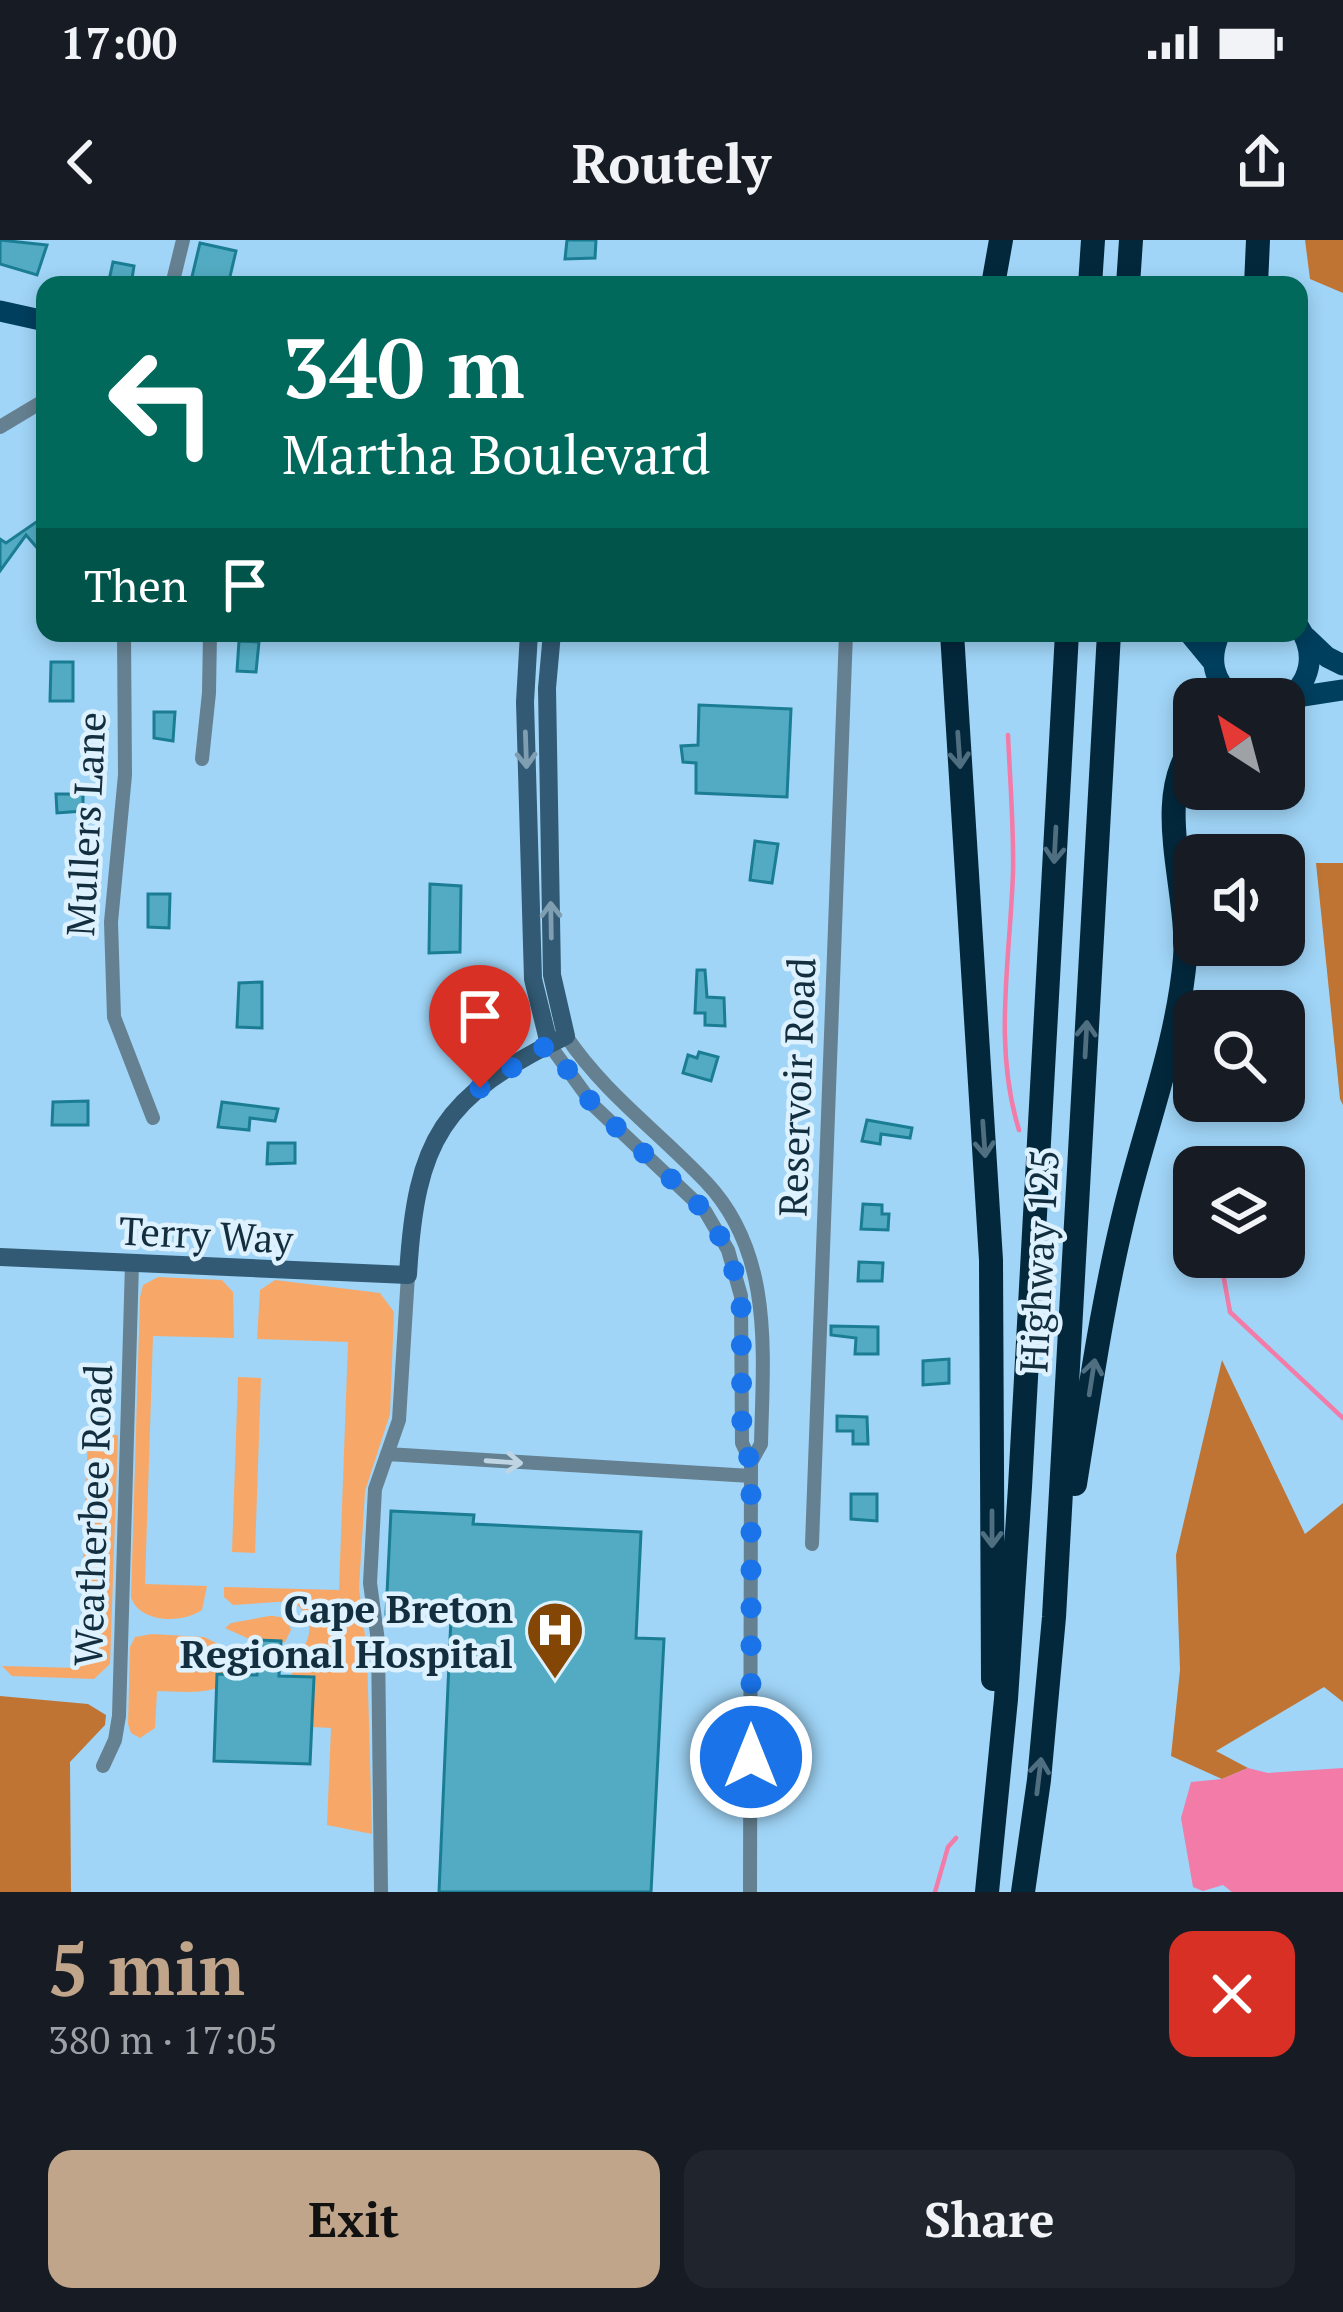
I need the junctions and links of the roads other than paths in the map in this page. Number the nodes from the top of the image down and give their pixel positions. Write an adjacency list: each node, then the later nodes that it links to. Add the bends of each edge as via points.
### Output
1 (183, 240): 6 (street)
2 (1000, 240): 7 (highway)
3 (1093, 240): 8 (highway)
4 (1130, 240): 9 (highway)
5 (1258, 240): 10 (highway)
6 (174, 276)
7 (994, 276)
8 (1091, 276)
9 (1128, 276)
10 (1256, 276)
11 (0, 311): 12 (main road)
12 (36, 319)
13 (36, 405): 14 (street)
14 (0, 427)
15 (1308, 638): 28 (main road)
16 (124, 642): 36 (street, Mullers Lane, via 114,1017)
17 (210, 642): 33 (street)
18 (528, 642): 35 (street, one-way to 35, via 533,979)
19 (551, 642): 35 (street, one-way to 19)
20 (846, 642): 42 (street, Reservoir Road)
21 (953, 642): 45 (highway, one-way to 45, via 991,1260)
22 (1067, 642): 45 (highway, Highway 125, one-way to 45)
23 (1196, 642): 27 (main road)
24 (1218, 642): 27 (main road)
25 (1304, 642): 30 (main road)
26 (1108, 646): 43 (highway, Highway 125, one-way to 26)
27 (1213, 662): 29 (main road)
28 (1343, 665)
29 (1218, 678)
30 (1304, 678)
31 (1343, 689): 32 (main road)
32 (1305, 696)
33 (202, 759)
34 (1175, 810): 43 (highway, one-way to 34, via 1108,1278 1181,987)
35 (557, 1040): 39 (street, via 480,1088 440,1130 416,1188); 41 (street, via 594,1106 705,1211 728,1250 741,1296 742,1443)
36 (153, 1118)
37 (0, 1257): 38 (street, Terry Way)
38 (132, 1263): 39 (street, Terry Way); 44 (street, Weatherbee Road, via 119,1716)
39 (408, 1275): 40 (street, via 399,1420)
40 (387, 1454): 41 (street, one-way to 41); 46 (street, via 374,1489 370,1583)
41 (751, 1469): 47 (street)
42 (812, 1544)
43 (1054, 1617): 49 (highway, Highway 125, one-way to 43)
44 (103, 1766)
45 (994, 1832): 48 (highway, Highway 125)
46 (382, 1892)
47 (750, 1892)
48 (987, 1892)
49 (1023, 1892)

